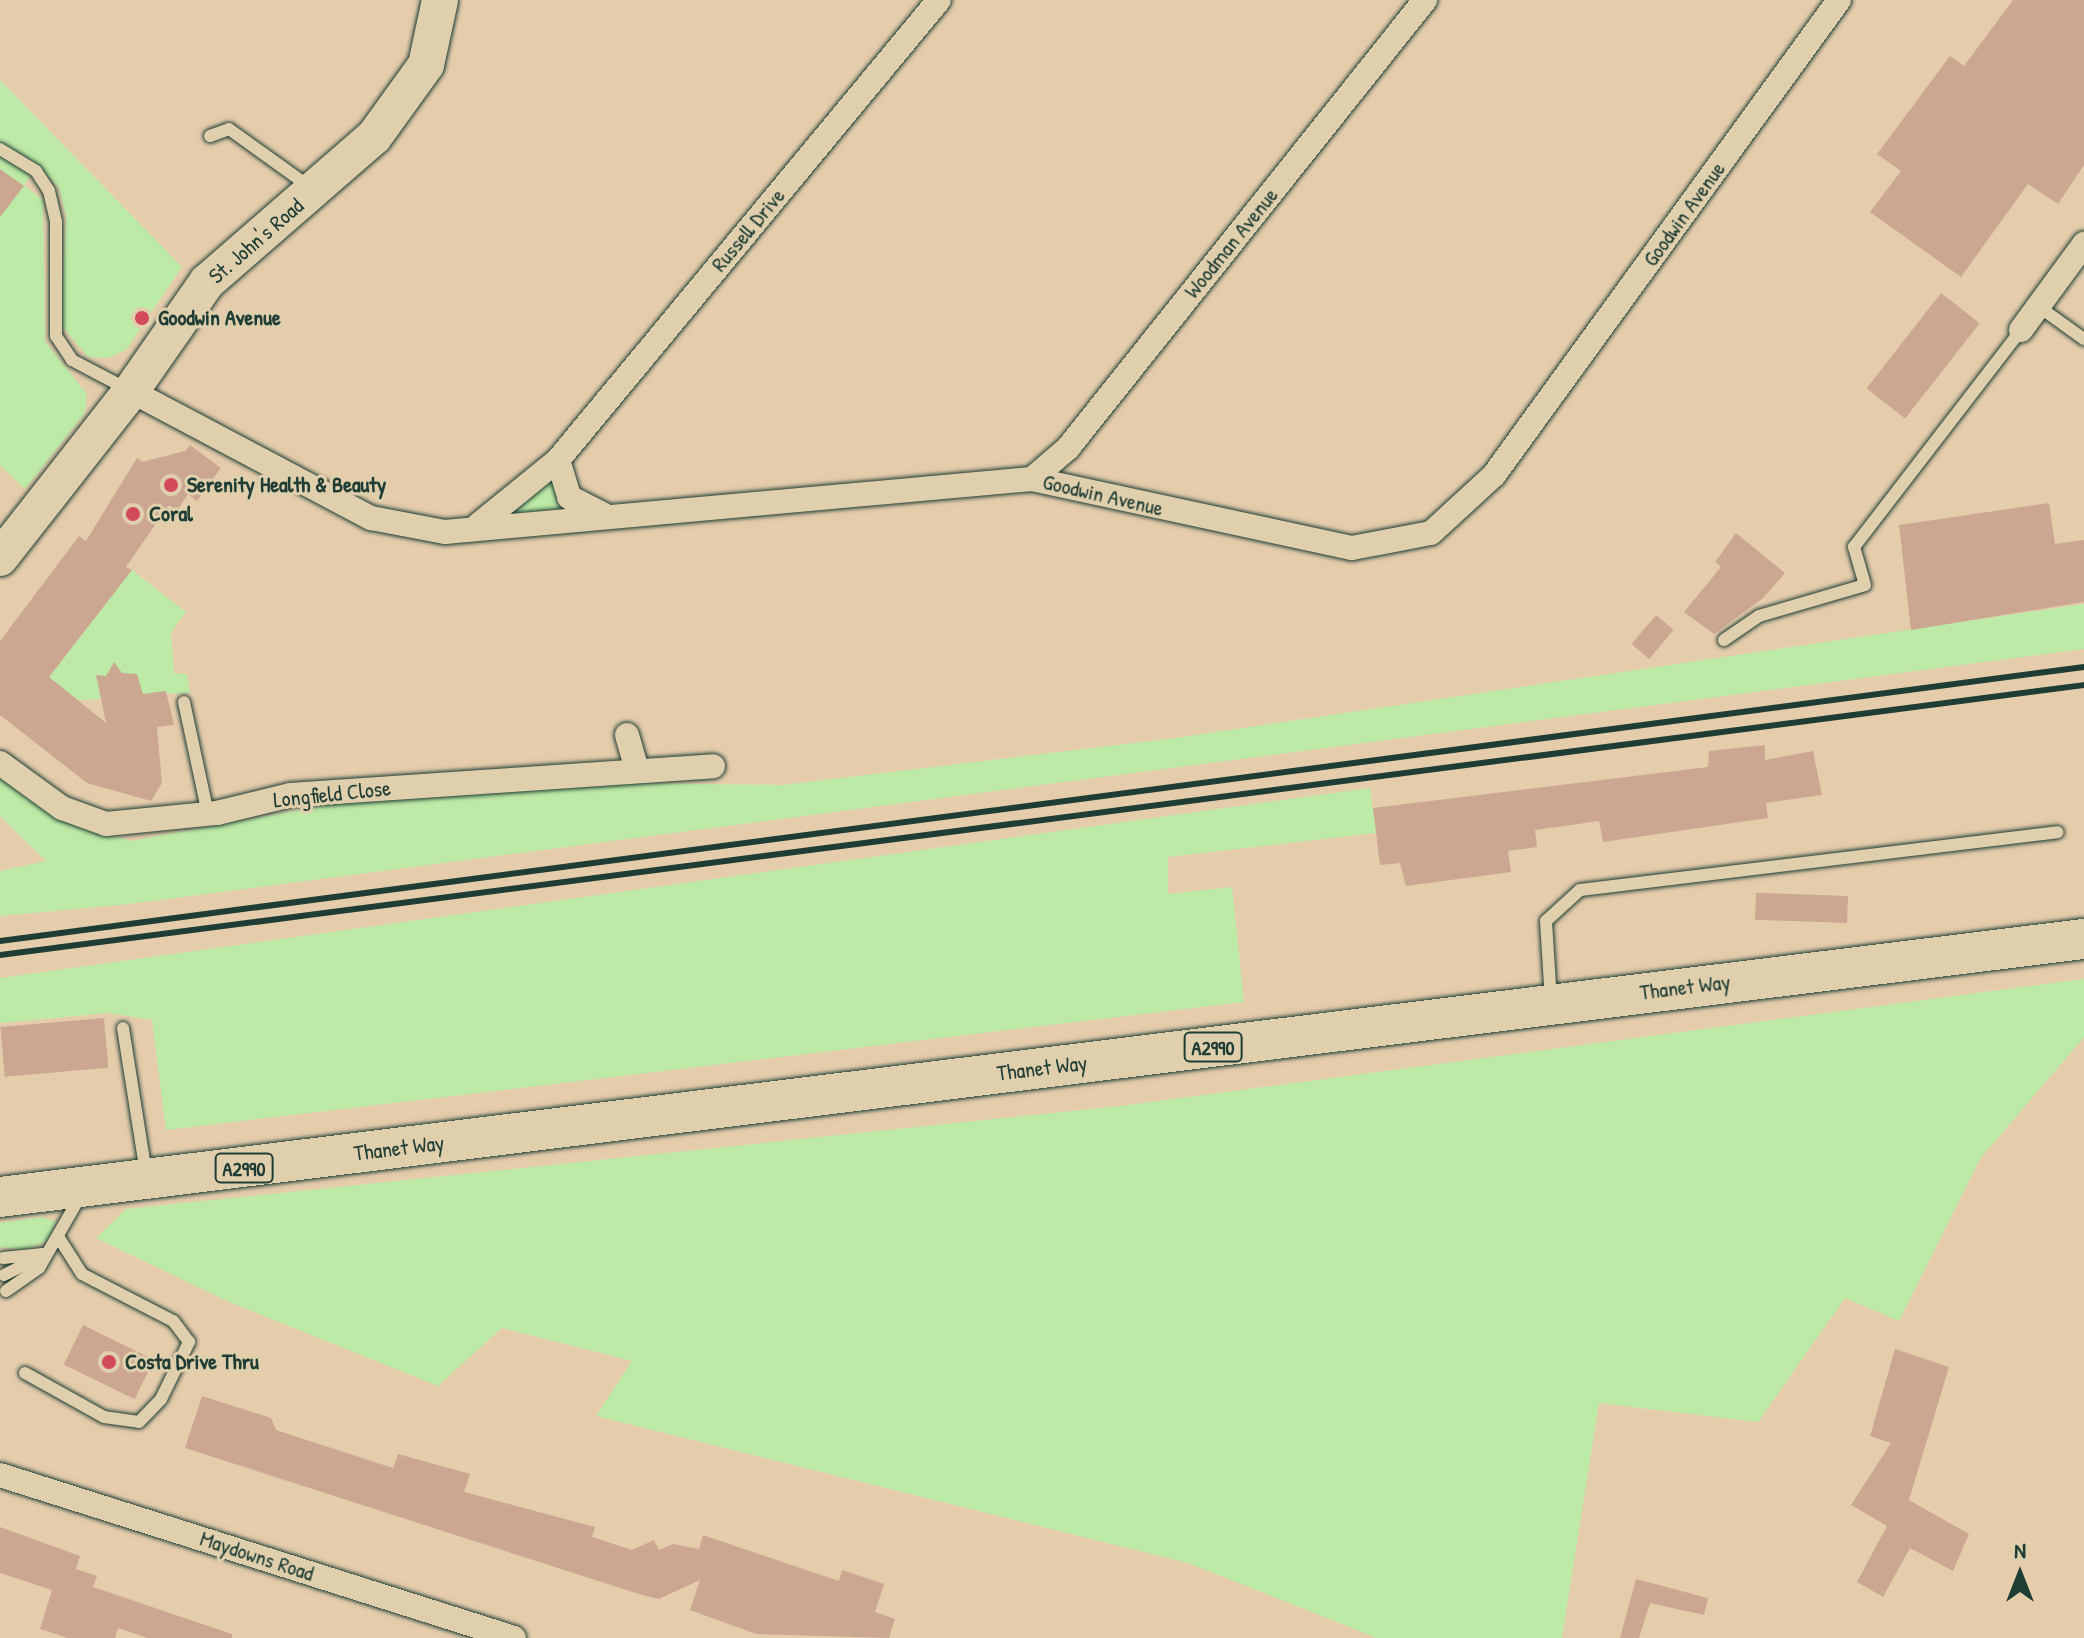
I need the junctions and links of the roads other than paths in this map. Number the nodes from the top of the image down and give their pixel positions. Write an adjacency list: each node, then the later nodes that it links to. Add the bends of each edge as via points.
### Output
1 (440, 0): 7 (main road, St. John's Road, via 426,65 374,137)
2 (939, 0): 13 (street, Russell Drive)
3 (1425, 0): 14 (street, Woodman Avenue, via 1068,448)
4 (1839, 0): 14 (street, Goodwin Avenue, via 1494,475 1431,533 1341,547)
5 (210, 136): 7 (lane, via 229,129)
6 (0, 149): 12 (lane, via 36,171 49,191 56,222 56,336 72,360)
7 (313, 190): 12 (main road, St. John's Road, via 207,282)
8 (2084, 244): 9 (street)
9 (2038, 306): 10 (street); 11 (lane)
10 (2021, 330): 18 (lane, via 1854,547 1865,585 1759,616)
11 (2084, 339)
12 (131, 391): 16 (street, Goodwin Avenue, via 371,518 445,532); 17 (main road, St. John's Road)
13 (558, 460): 15 (street, via 569,497); 16 (street, Russell Drive)
14 (1032, 479): 15 (street, Goodwin Avenue)
15 (604, 515): 16 (street, Goodwin Avenue)
16 (478, 525)
17 (0, 558)
18 (1724, 640)
19 (184, 702): 24 (lane)
20 (627, 735): 23 (street)
21 (0, 763): 24 (street, Longfield Close, via 87,820 150,823)
22 (713, 766): 23 (street, Longfield Close)
23 (636, 767): 24 (street, Longfield Close, via 291,795)
24 (208, 814)
25 (2057, 832): 27 (lane, via 1580,890 1546,921)
26 (2084, 939): 27 (main road, Thanet Way / A2990)
27 (1551, 1005): 29 (main road, Thanet Way / A2990)
28 (123, 1028): 29 (lane)
29 (147, 1180): 30 (main road, Thanet Way / A2990)
30 (84, 1188): 31 (main road, Thanet Way / A2990); 32 (lane)
31 (0, 1197)
32 (59, 1238): 33 (lane); 37 (lane, via 82,1274 173,1321 189,1342 161,1399 139,1422 104,1417)
33 (46, 1253): 34 (lane); 35 (lane); 36 (lane, via 29,1279)
34 (3, 1258)
35 (4, 1275)
36 (6, 1291)
37 (25, 1373)
38 (0, 1475): 39 (street, Maydowns Road)
39 (514, 1638)

